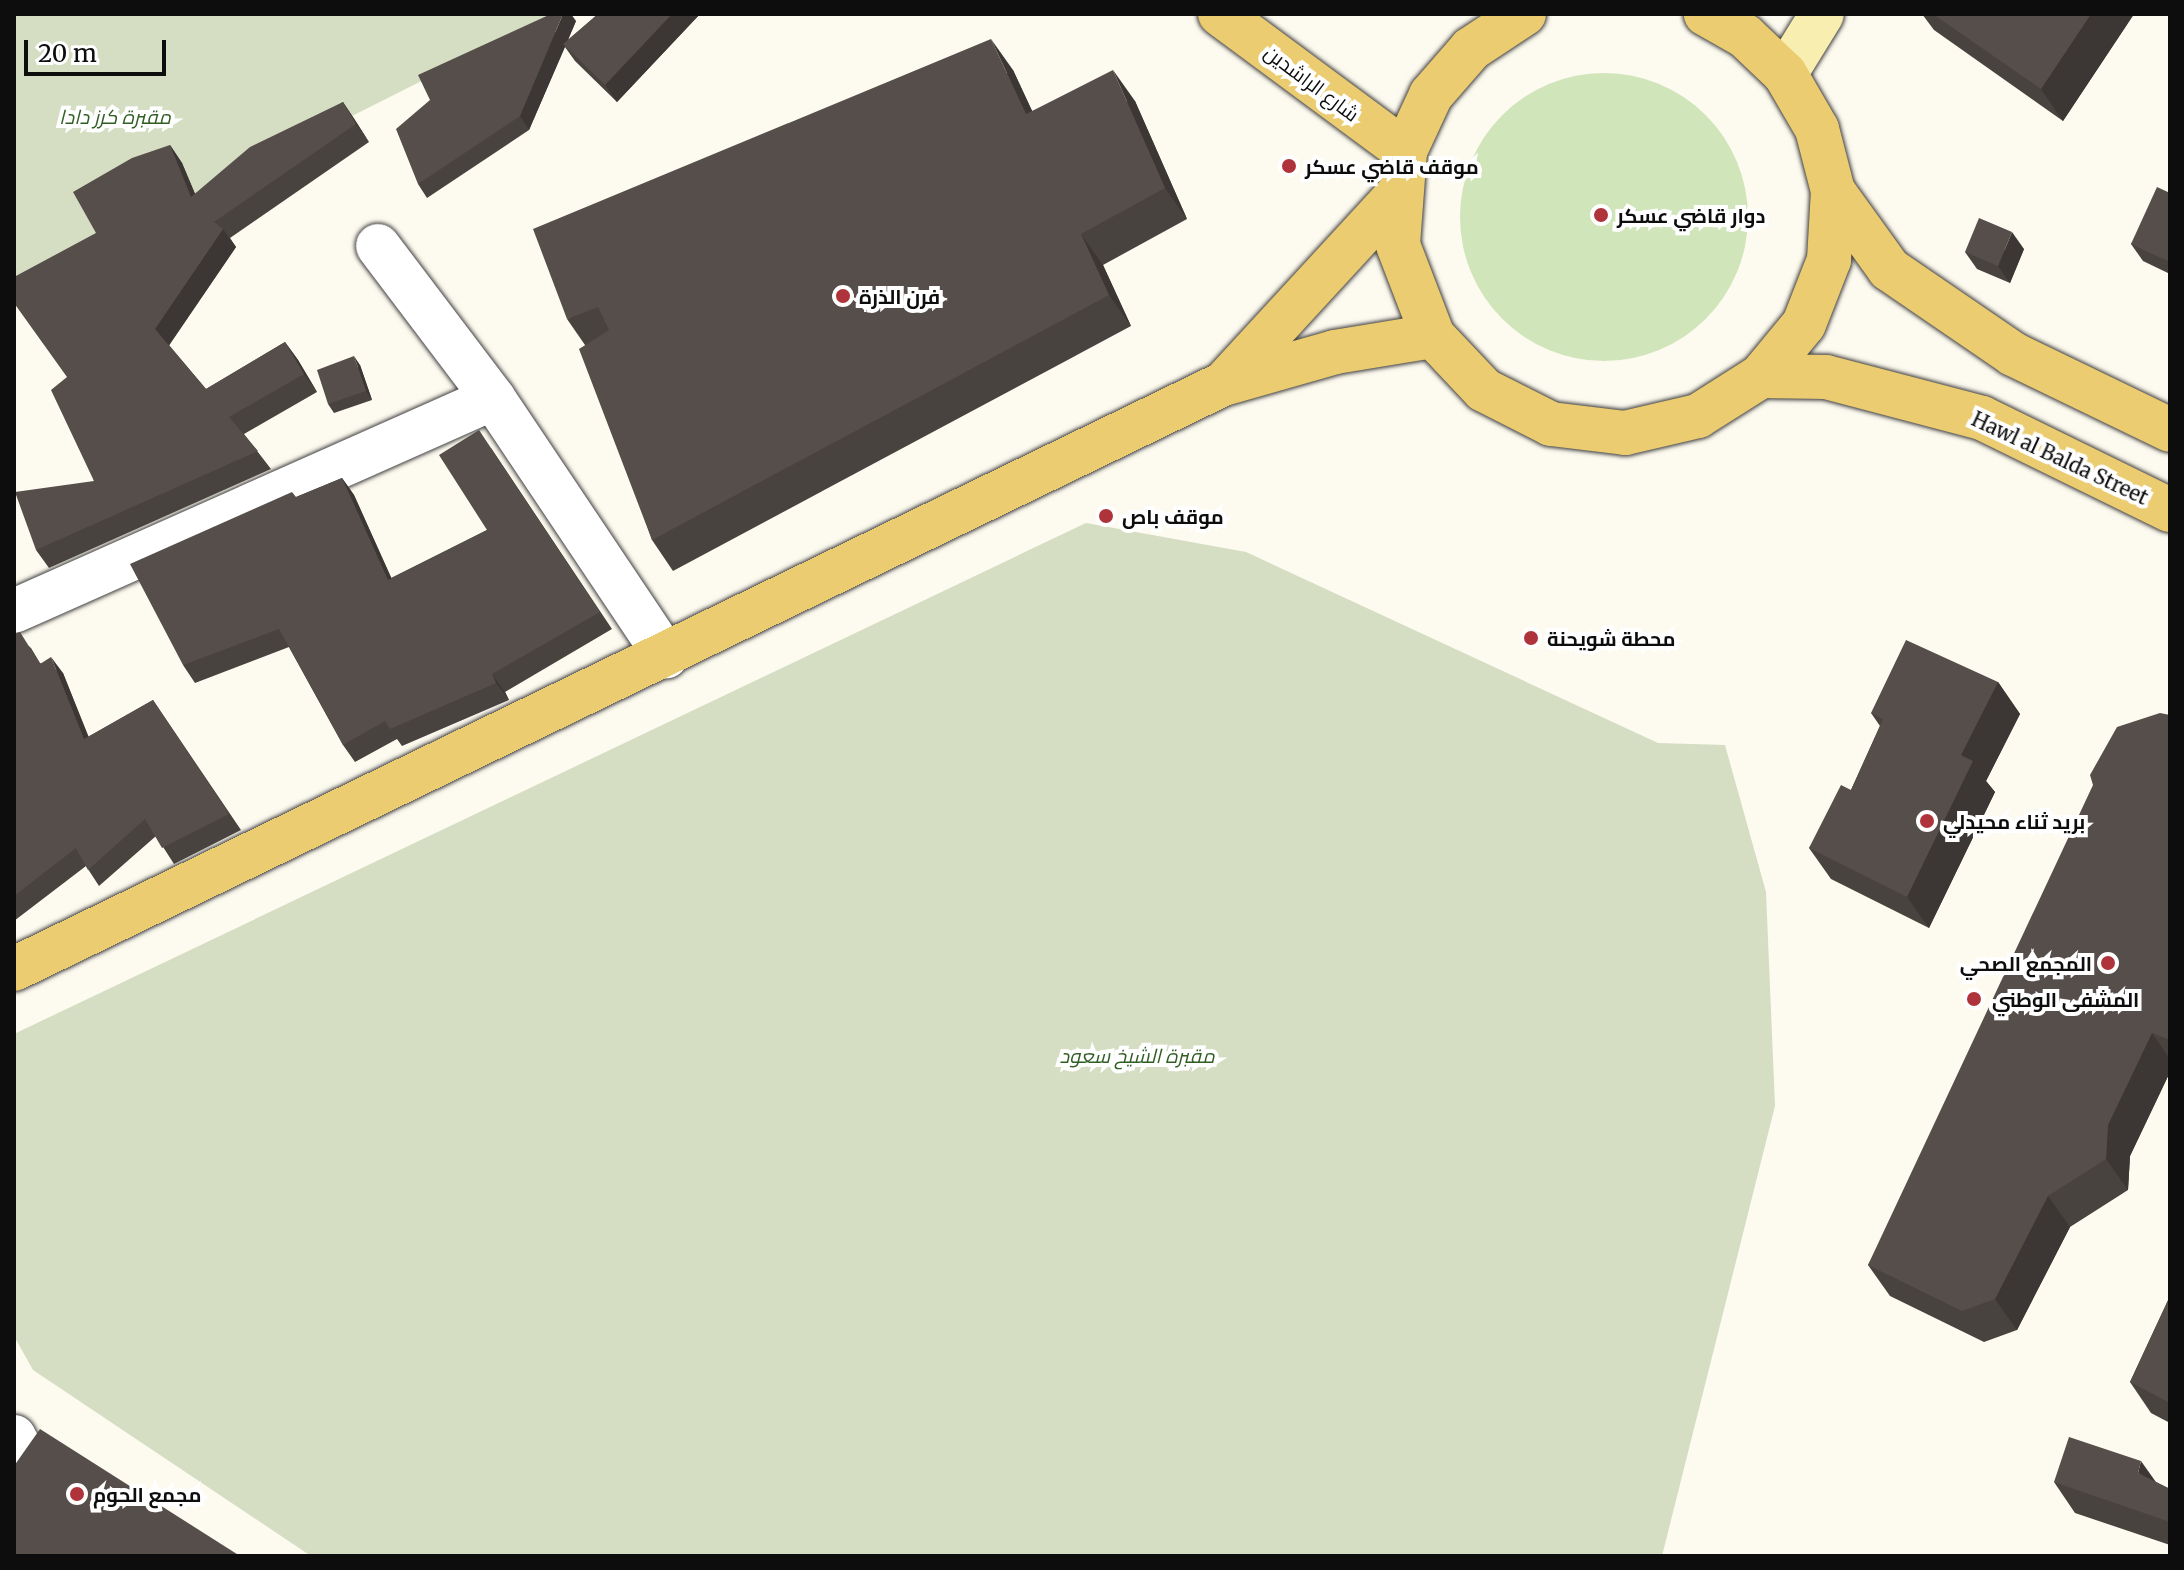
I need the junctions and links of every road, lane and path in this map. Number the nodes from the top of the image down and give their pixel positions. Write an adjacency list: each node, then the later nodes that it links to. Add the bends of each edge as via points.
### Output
1 (1220, 14): 6 (main road, شارع الراشدين)
2 (1524, 14): 6 (main road, via 1471,49 1431,95)
3 (1706, 14): 5 (main road, via 1745,36)
4 (1822, 14): 5 (main road)
5 (1785, 74): 7 (main road, via 1817,129)
6 (1405, 151): 8 (main road)
7 (1833, 191): 11 (main road, via 1829,260 1804,324); 14 (main road, via 1889,269 2013,354)
8 (1397, 195): 10 (main road, via 1398,245); 12 (main road, via 1310,298)
9 (378, 246): 13 (street)
10 (1433, 336): 11 (main road, via 1498,397 1551,424 1625,433 1698,416); 12 (main road, via 1335,352)
11 (1761, 376): 15 (main road, Hawl al Balda Street, via 1826,377 1982,418)
12 (1223, 384): 17 (main road)
13 (493, 398): 16 (street); 17 (street)
14 (2170, 430)
15 (2170, 510)
16 (14, 611)
17 (666, 656): 18 (main road)
18 (14, 969)
19 (14, 1437): 20 (street, via 20,1449)
20 (14, 1458)

